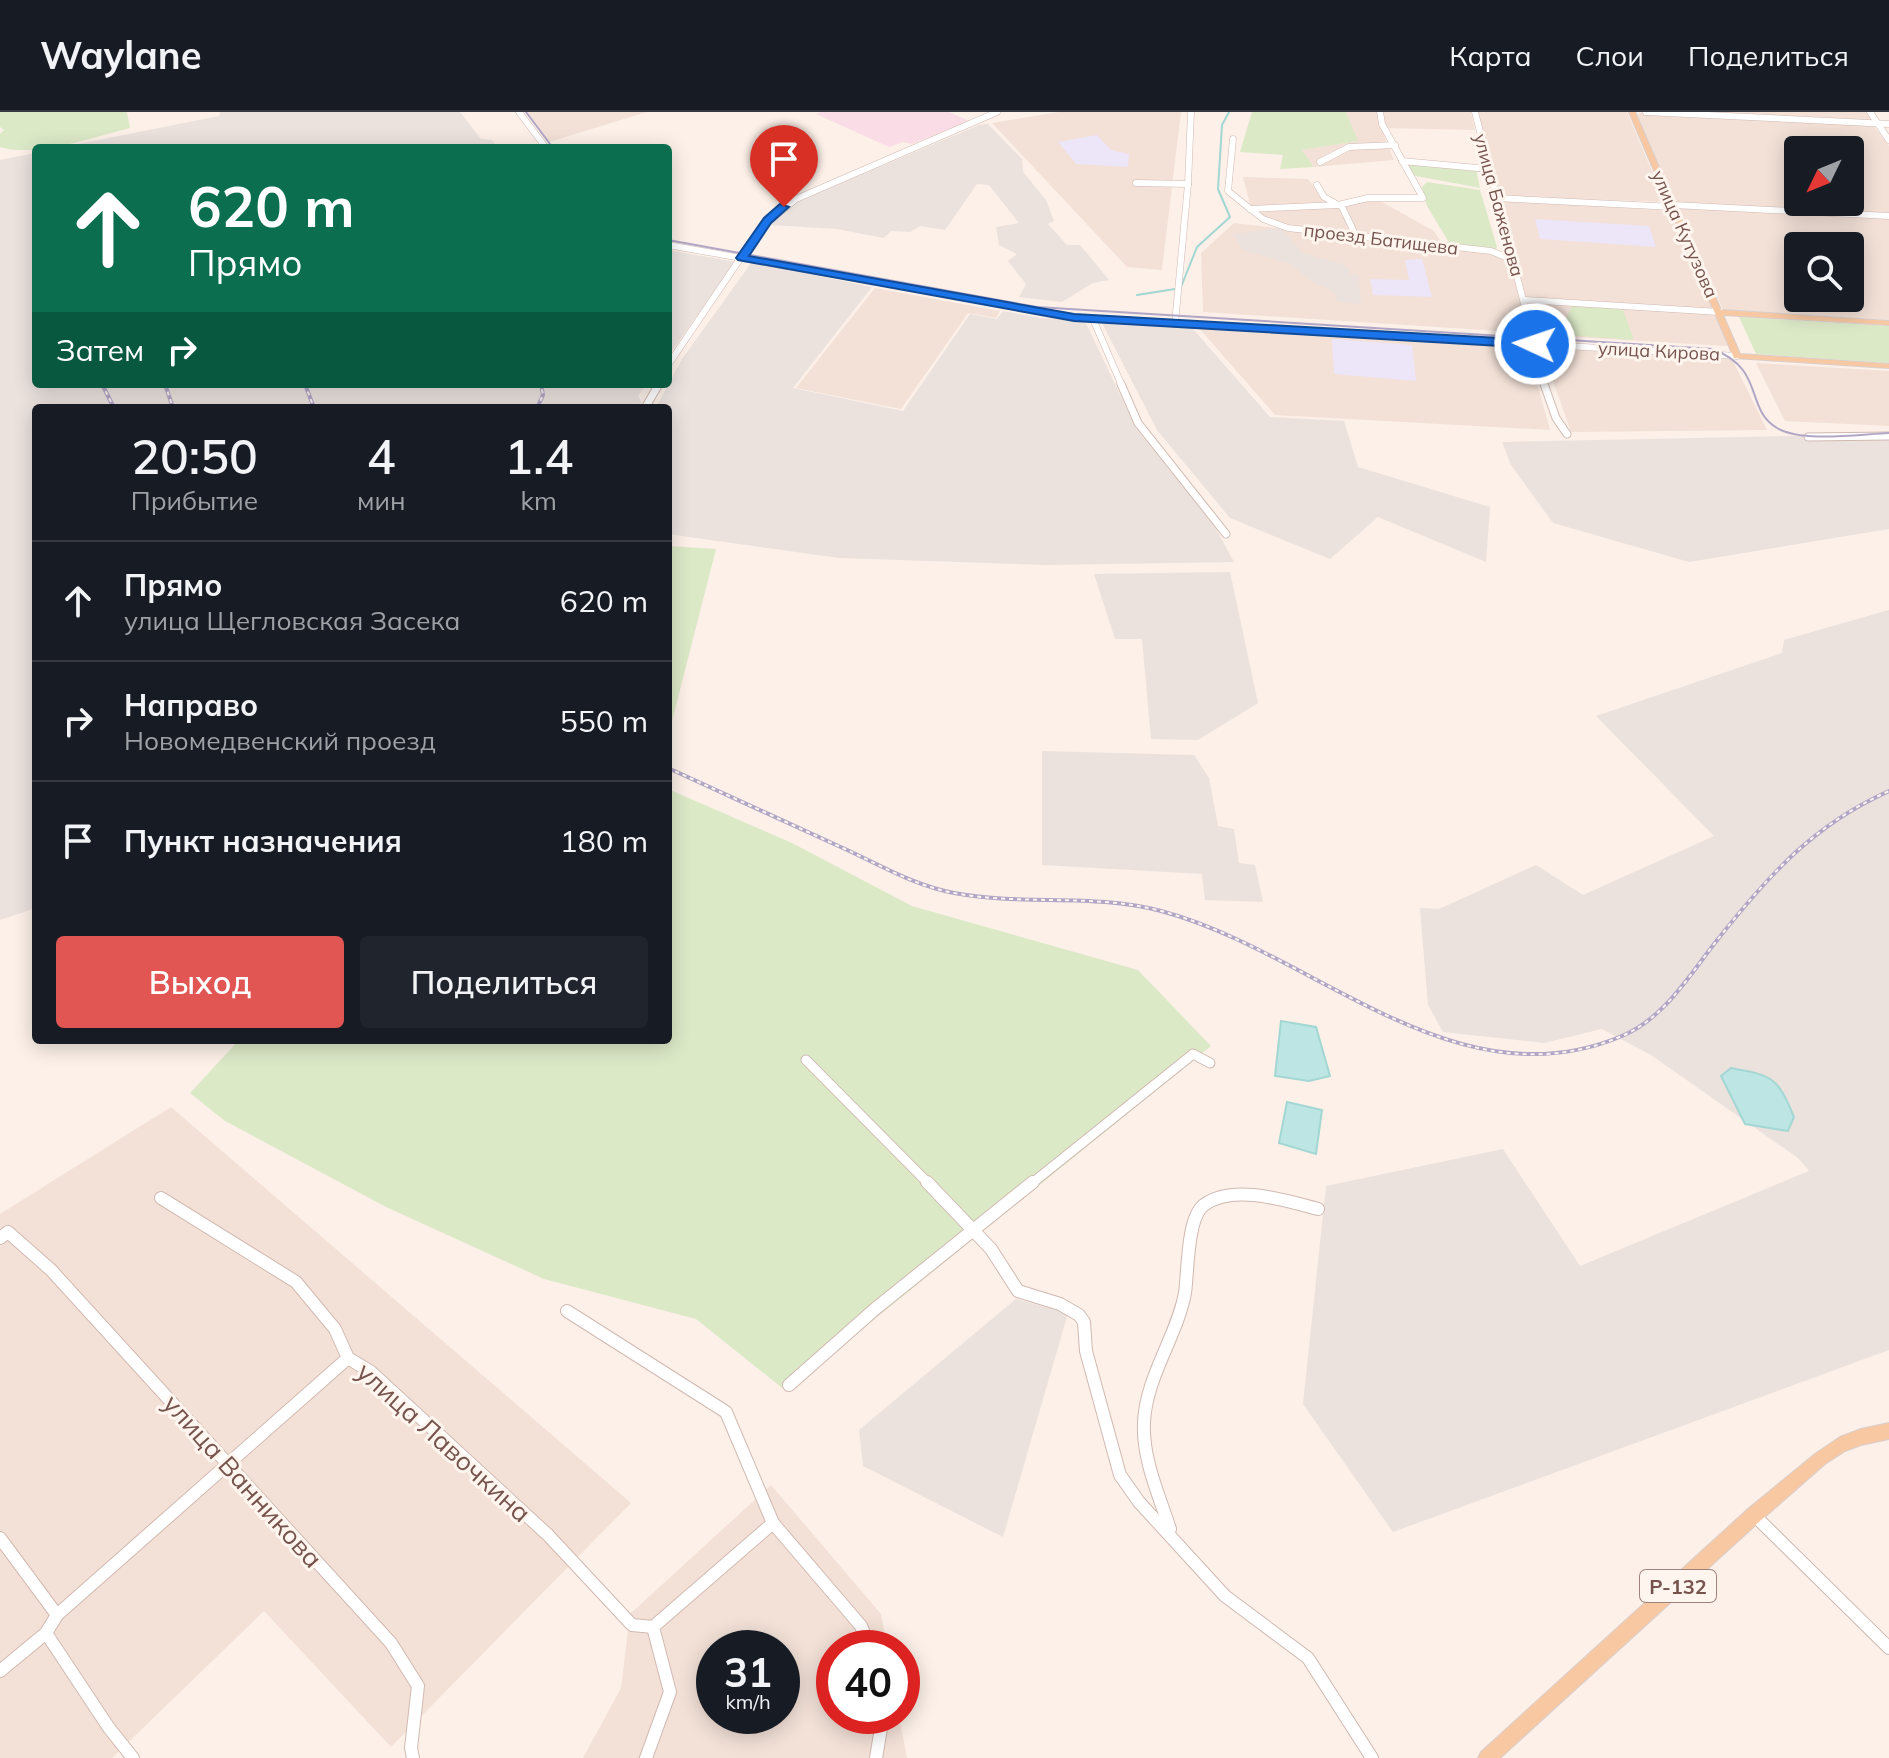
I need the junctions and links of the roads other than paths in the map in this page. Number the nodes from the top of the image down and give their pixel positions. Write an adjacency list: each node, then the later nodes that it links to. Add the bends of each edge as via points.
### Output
1 (519, 112): 13 (street)
2 (997, 112): 28 (street, via 790,203 767,220)
3 (1191, 112): 19 (street)
4 (1380, 112): 14 (street)
5 (1475, 112): 17 (street, улица Баженова)
6 (1632, 112): 23 (main road, улица Кутузова)
7 (1646, 112): 9 (street)
8 (1870, 112): 9 (street)
9 (1878, 124): 10 (street); 12 (street)
10 (1889, 124)
11 (1233, 139): 24 (street, via 1228,191)
12 (1889, 140)
13 (543, 144)
14 (1395, 145): 15 (street); 16 (street, via 1356,146)
15 (1402, 161): 17 (street); 22 (street, via 1423,198)
16 (1320, 162)
17 (1488, 169): 21 (street, улица Баженова)
18 (1136, 183): 19 (street)
19 (1188, 184): 34 (street)
20 (1317, 185): 22 (street)
21 (1496, 198): 23 (street); 29 (street, улица Баженова)
22 (1338, 205): 24 (street); 26 (street)
23 (1674, 206): 25 (street); 31 (main road, улица Кутузова)
24 (1250, 209): 26 (street, проезд Батищева, via 1281,227)
25 (1889, 216)
26 (1356, 236): 29 (street, проезд Батищева, via 1491,251)
27 (672, 246): 28 (street, улица Кирова)
28 (742, 258): 32 (street, улица Кирова); 37 (street)
29 (1515, 261): 30 (street, улица Баженова)
30 (1525, 300): 31 (street, улица Кирова); 35 (street, улица Баженова)
31 (1720, 312): 33 (main road, улица Кирова); 36 (main road, улица Кутузова)
32 (1093, 319): 34 (street, улица Кирова); 42 (street, via 1138,423)
33 (1889, 323)
34 (1175, 324): 35 (street, улица Кирова)
35 (1535, 344): 36 (street, улица Кирова); 39 (street, улица Баженова, via 1556,418)
36 (1737, 356): 38 (main road, улица Кирова)
37 (672, 359)
38 (1889, 366)
39 (1567, 434)
40 (1889, 436): 41 (street)
41 (1808, 437)
42 (1226, 534)
43 (806, 1060): 47 (street)
44 (1210, 1063): 47 (street, via 1193,1054)
45 (161, 1198): 50 (street, улица Лавочкина, via 296,1282 335,1329)
46 (1318, 1209): 56 (street, via 1245,1197 1214,1199 1195,1214 1184,1297 1144,1421 1149,1466)
47 (974, 1230): 51 (street); 56 (street, via 1018,1291 1079,1315 1120,1475)
48 (4, 1235): 53 (street, улица Ванникова, via 51,1270)
49 (567, 1311): 55 (street, via 726,1412)
50 (348, 1358): 53 (street); 59 (street, улица Лавочкина, via 371,1372 548,1535 632,1625)
51 (789, 1385)
52 (1889, 1431): 54 (main road, Р-132, via 1840,1445)
53 (228, 1465): 58 (street); 66 (street, улица Ванникова, via 391,1643 418,1686)
54 (1754, 1515): 62 (street); 70 (main road, Р-132)
55 (773, 1523): 59 (street); 60 (street)
56 (1172, 1536): 69 (street, via 1225,1596 1308,1658)
57 (0, 1538): 58 (street)
58 (57, 1615): 61 (street)
59 (653, 1627): 67 (street, via 670,1692)
60 (863, 1630)
61 (46, 1633): 63 (street); 65 (street, via 109,1733)
62 (1889, 1648)
63 (0, 1671)
64 (880, 1734): 68 (street)
65 (133, 1758)
66 (413, 1758)
67 (646, 1758)
68 (876, 1758)
69 (1372, 1758)
70 (1487, 1758)

